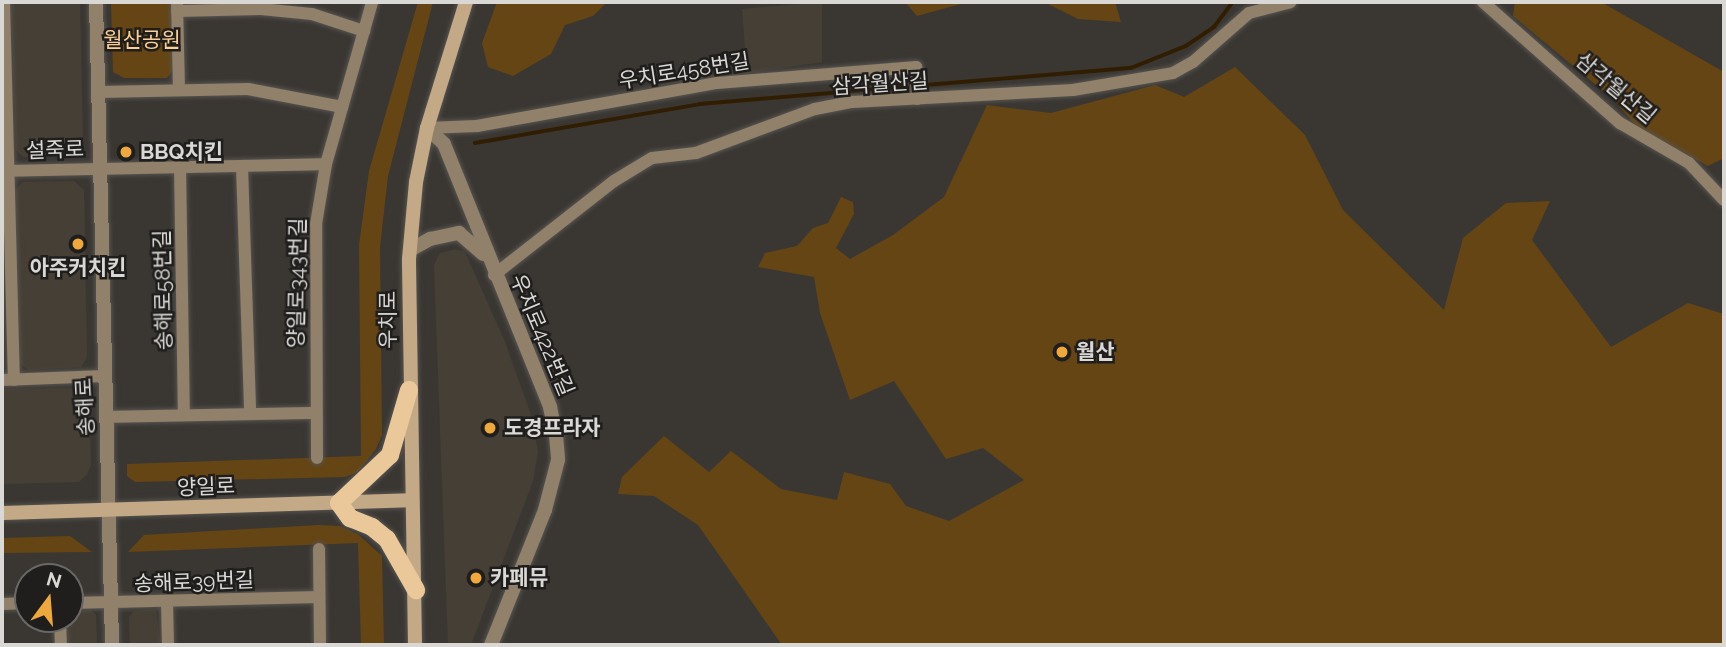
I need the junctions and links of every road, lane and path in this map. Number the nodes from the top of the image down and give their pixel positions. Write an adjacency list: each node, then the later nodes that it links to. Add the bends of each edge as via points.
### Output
1 (4, 2): 18 (street, 설죽로)
2 (96, 2): 10 (street, 송해로)
3 (372, 2): 8 (street, 양일로343번길)
4 (466, 2): 13 (main road, 우치로)
5 (1291, 2): 11 (street, 삼각월산길, via 1249,13 1193,62 1173,73 1073,90)
6 (1483, 2): 19 (street, 삼각월산길, via 1620,123 1689,163)
7 (177, 6): 8 (street, via 312,14); 9 (street)
8 (364, 31): 12 (street, 양일로343번길)
9 (179, 90): 10 (street); 12 (street, via 275,91)
10 (99, 92): 17 (street, 송해로)
11 (917, 99): 13 (street, 우치로458번길, via 916,67 717,83 477,126); 21 (street, 삼각월산길, via 815,109 727,144 652,158)
12 (342, 107): 14 (street, 양일로343번길)
13 (427, 128): 20 (main road, 우치로); 21 (street, 우치로422번길, via 443,144)
14 (326, 164): 16 (street); 27 (street, 양일로343번길, via 313,266)
15 (180, 166): 16 (street); 17 (street); 26 (street, 송해로58번길)
16 (243, 166): 25 (street)
17 (101, 168): 18 (street, 설죽로); 22 (street, 송해로)
18 (6, 171): 23 (street, 설죽로)
19 (1724, 200)
20 (410, 250): 21 (street, via 429,239 458,233 474,243); 24 (main road, 우치로)
21 (492, 270): 44 (street, 우치로422번길, via 550,407 558,460 545,510)
22 (104, 376): 23 (street, 설죽로); 28 (street, 송해로)
23 (8, 380)
24 (409, 390): 30 (main road, 우치로); 31 (main road, via 390,456)
25 (250, 411): 26 (street); 27 (street)
26 (184, 413): 28 (street)
27 (316, 413): 29 (street, 양일로343번길)
28 (107, 416): 32 (street, 송해로)
29 (317, 458)
30 (411, 500): 31 (main road, 양일로); 35 (main road, 우치로)
31 (339, 503): 32 (main road, 양일로); 35 (main road, via 350,518 372,527 387,540)
32 (109, 511): 33 (main road, 양일로); 39 (street, 송해로)
33 (2, 513)
34 (319, 549): 36 (street)
35 (416, 590): 43 (main road, 우치로)
36 (319, 597): 37 (street, 송해로39번길); 42 (street)
37 (167, 602): 39 (street, 송해로39번길); 41 (street)
38 (84, 603): 39 (street, 송해로39번길)
39 (111, 603): 40 (street, 송해로)
40 (112, 645)
41 (167, 645)
42 (320, 645)
43 (415, 645)
44 (491, 645)

